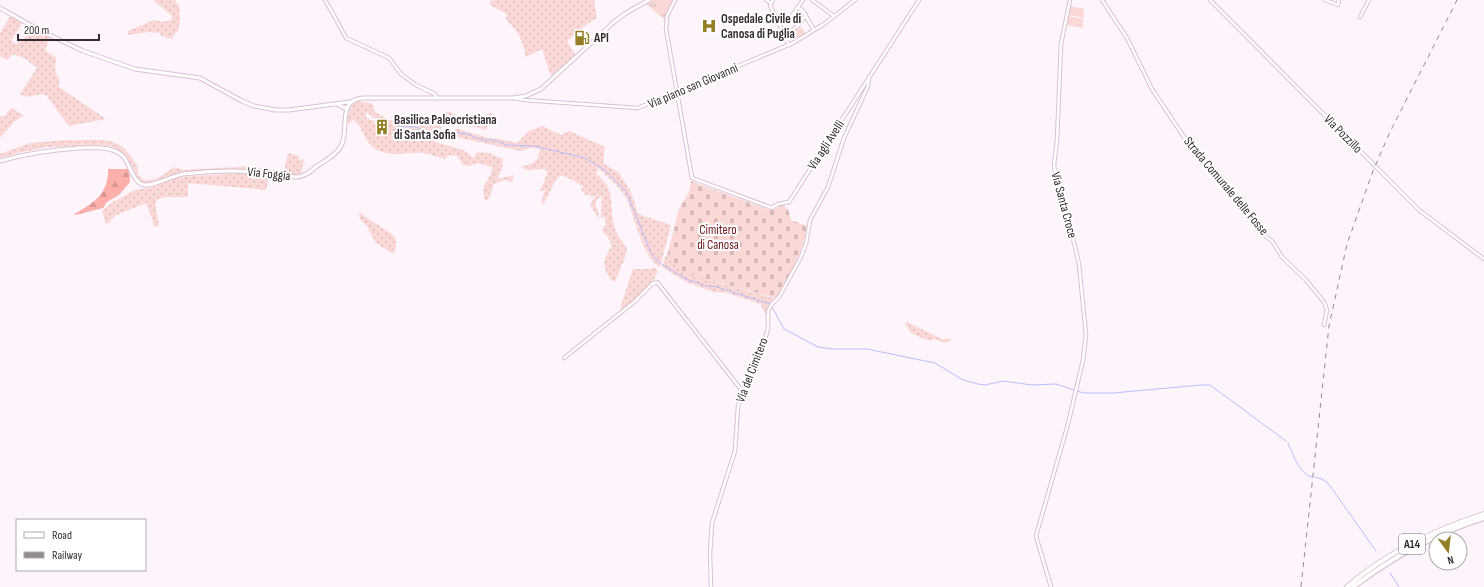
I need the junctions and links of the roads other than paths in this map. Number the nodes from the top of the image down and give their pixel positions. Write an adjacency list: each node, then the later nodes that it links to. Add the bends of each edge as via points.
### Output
1 (325, 0): 31 (street, via 346,38 389,58 401,74 435,94)
2 (649, 0): 32 (main road, via 626,13 541,89 526,96)
3 (675, 0): 30 (street, via 668,11 666,22)
4 (766, 0): 18 (street)
5 (773, 0): 18 (street)
6 (803, 0): 20 (street)
7 (812, 0): 19 (street)
8 (818, 0): 19 (street)
9 (855, 0): 17 (street, Via piano san Giovanni)
10 (919, 0): 29 (street, Via agli Avelli)
11 (1070, 0): 47 (street, Via Santa Croce, via 1061,44 1054,165 1082,280 1086,335 1083,360 1068,424 1036,536)
12 (1102, 0): 41 (street, Strada Comunale delle Fosse, via 1127,38 1152,89 1190,146 1221,177 1250,214 1260,232 1272,241 1282,257 1324,302 1327,310)
13 (1210, 0): 40 (street, Via Pozzillo, via 1419,210)
14 (1325, 0): 15 (street, via 1338,5)
15 (1339, 0)
16 (1369, 0): 24 (street)
17 (850, 1): 23 (street, Via piano san Giovanni)
18 (771, 4): 27 (street)
19 (819, 5): 23 (street)
20 (798, 7): 22 (street); 25 (street, via 790,18)
21 (0, 8): 34 (main road, via 83,51 135,69 200,78 254,106 285,110)
22 (806, 15): 25 (street); 26 (street)
23 (834, 16): 26 (street, Via piano san Giovanni)
24 (1360, 17)
25 (799, 24): 27 (street)
26 (814, 30): 28 (street, Via piano san Giovanni)
27 (784, 34): 28 (street)
28 (789, 45): 30 (street, Via piano san Giovanni)
29 (869, 77): 30 (street, Via agli Avelli, via 789,202 769,208 692,178); 43 (street, Via del Cimitero, via 868,86 844,138 828,187 810,220 806,244 800,259 779,297 768,311 765,339)
30 (677, 92): 32 (street, Via piano san Giovanni, via 638,108)
31 (437, 98): 32 (main road); 33 (main road, via 361,98)
32 (513, 98)
33 (352, 102): 35 (main road); 37 (main road, Via Foggia)
34 (337, 104): 35 (main road); 36 (main road)
35 (344, 104): 37 (main road)
36 (343, 107): 37 (main road); 38 (main road)
37 (347, 108): 38 (main road, Via Foggia)
38 (346, 113): 39 (main road, Via Foggia, via 344,139 340,147 304,176 299,177 248,172 186,174 172,176 145,186 137,181 122,156 103,147 46,150)
39 (0, 161)
40 (1484, 259)
41 (1324, 325)
42 (564, 358): 43 (street, via 634,302 652,284 658,282)
43 (743, 392): 46 (street, Via del Cimitero, via 736,414 735,451 712,523)
44 (1484, 514): 48 (highway, A14, via 1419,540 1381,562)
45 (1484, 518): 49 (highway, A14, via 1406,551)
46 (711, 587)
47 (1051, 587)
48 (1346, 587)
49 (1353, 587)

